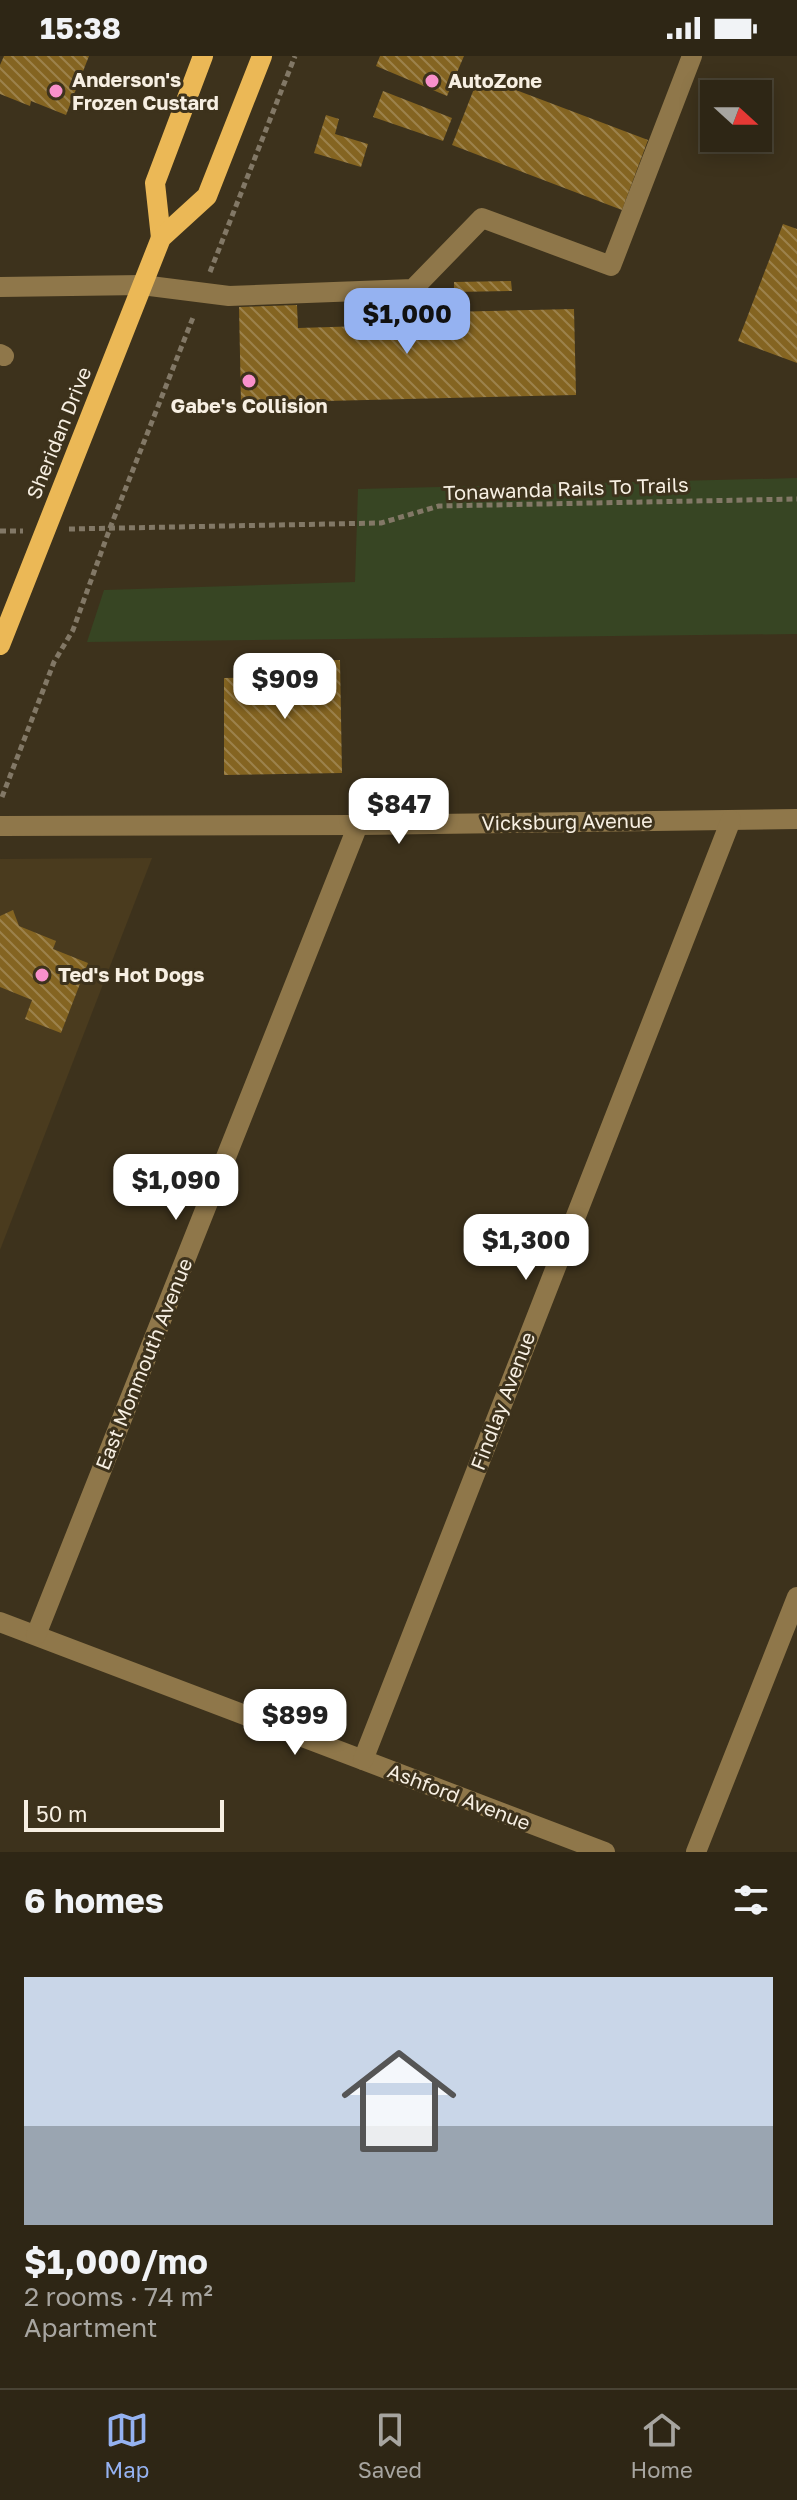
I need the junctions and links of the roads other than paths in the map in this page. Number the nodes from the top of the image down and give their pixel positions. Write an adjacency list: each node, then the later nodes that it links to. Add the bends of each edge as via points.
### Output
1 (203, 56): 4 (main road, Sheridan Drive, via 155,183)
2 (262, 56): 4 (main road, Sheridan Drive, via 207,196)
3 (692, 56): 5 (street, via 611,266 482,218 413,289 229,296)
4 (161, 238): 5 (main road, Sheridan Drive)
5 (142, 285): 6 (street); 7 (main road, Sheridan Drive)
6 (0, 287)
7 (0, 645)
8 (797, 819): 9 (street, Vicksburg Avenue)
9 (731, 820): 10 (street, Vicksburg Avenue); 15 (street, Findlay Avenue)
10 (358, 825): 11 (street, Vicksburg Avenue); 14 (street, East Monmouth Avenue)
11 (0, 826)
12 (797, 1597): 17 (street)
13 (0, 1622): 14 (street, Ashford Avenue)
14 (36, 1635): 15 (street, Ashford Avenue)
15 (363, 1760): 16 (street, Ashford Avenue)
16 (605, 1852)
17 (696, 1852)

